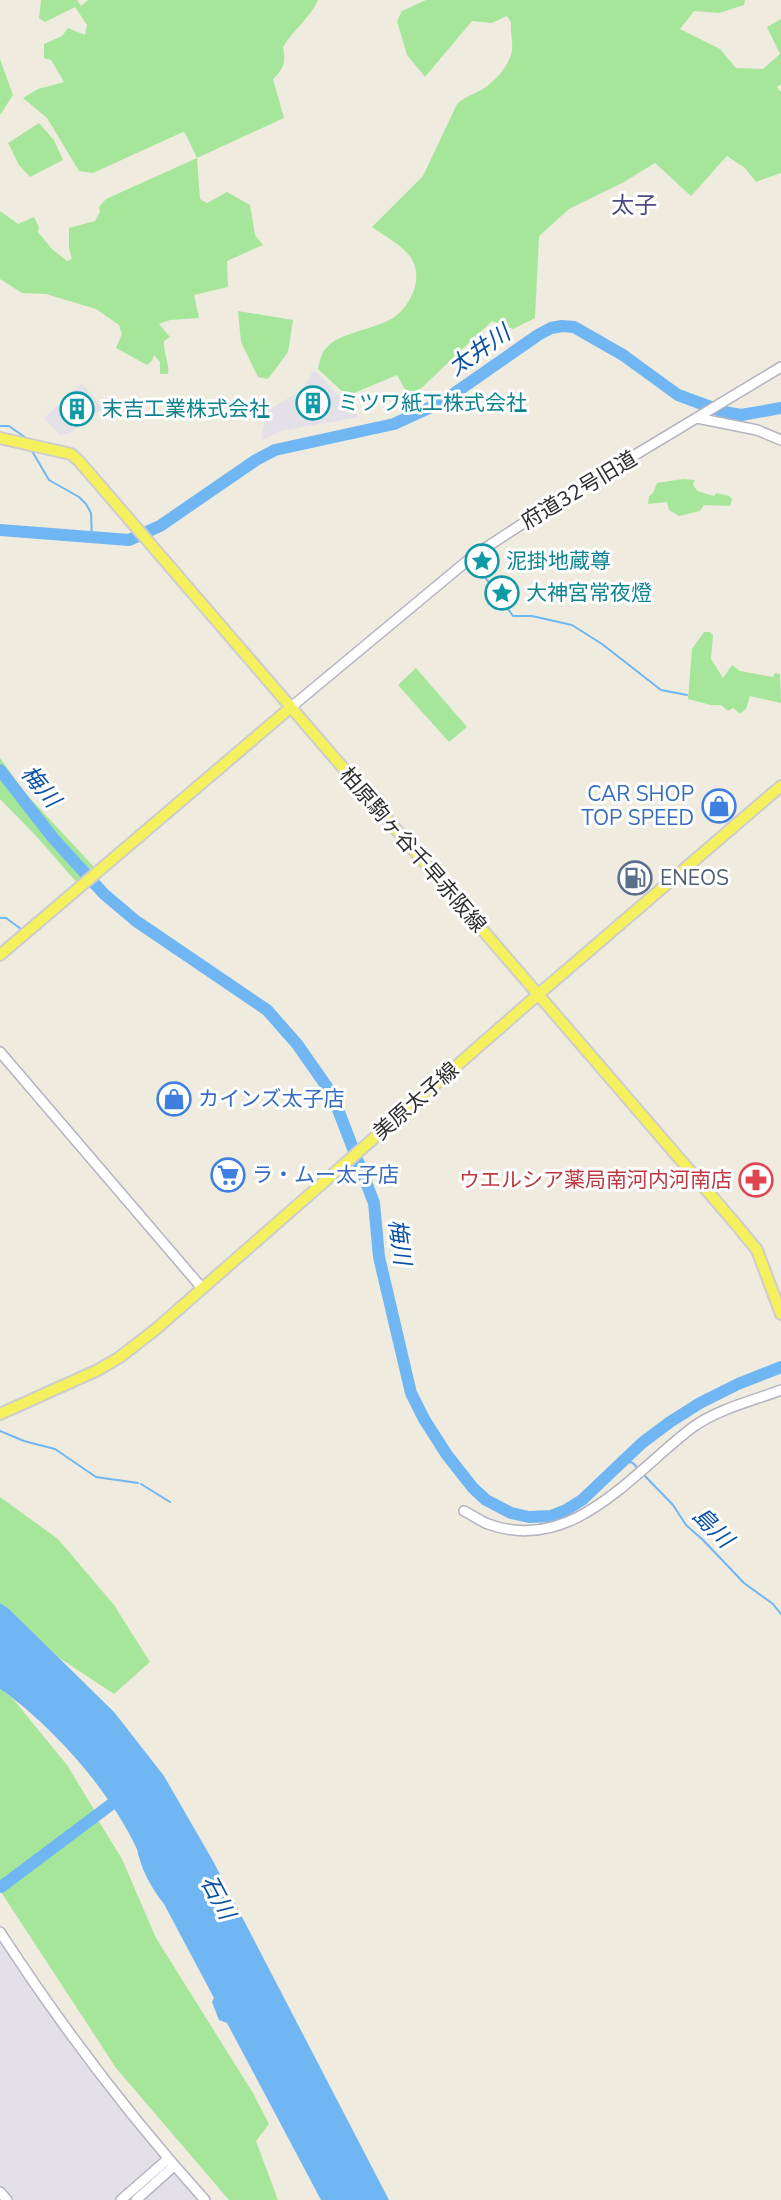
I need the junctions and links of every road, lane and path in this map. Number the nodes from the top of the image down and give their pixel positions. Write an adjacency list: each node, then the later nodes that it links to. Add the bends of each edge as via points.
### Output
1 (781, 367): 2 (street, 府道32号旧道)
2 (701, 416): 4 (street); 5 (street, 府道32号旧道, via 472,556)
3 (0, 438): 5 (main road, 柏原駒ヶ谷千早赤阪線, via 71,454 79,461)
4 (781, 439)
5 (290, 708): 7 (main road); 8 (main road, 柏原駒ヶ谷千早赤阪線)
6 (781, 786): 8 (main road, 美原太子線)
7 (0, 955)
8 (539, 994): 10 (main road, 美原太子線); 11 (main road, 柏原駒ヶ谷千早赤阪線, via 757,1250)
9 (0, 1052): 10 (street)
10 (202, 1289): 13 (main road, 美原太子線, via 120,1357)
11 (781, 1314)
12 (781, 1390): 14 (street, via 695,1426 600,1505 564,1525 525,1531 488,1524)
13 (0, 1414)
14 (464, 1511)
15 (0, 1932): 16 (street, via 86,2057)
16 (171, 2163): 19 (street); 20 (street); 21 (street)
17 (0, 2192): 18 (street)
18 (7, 2200)
19 (121, 2200)
20 (136, 2200)
21 (205, 2200)

